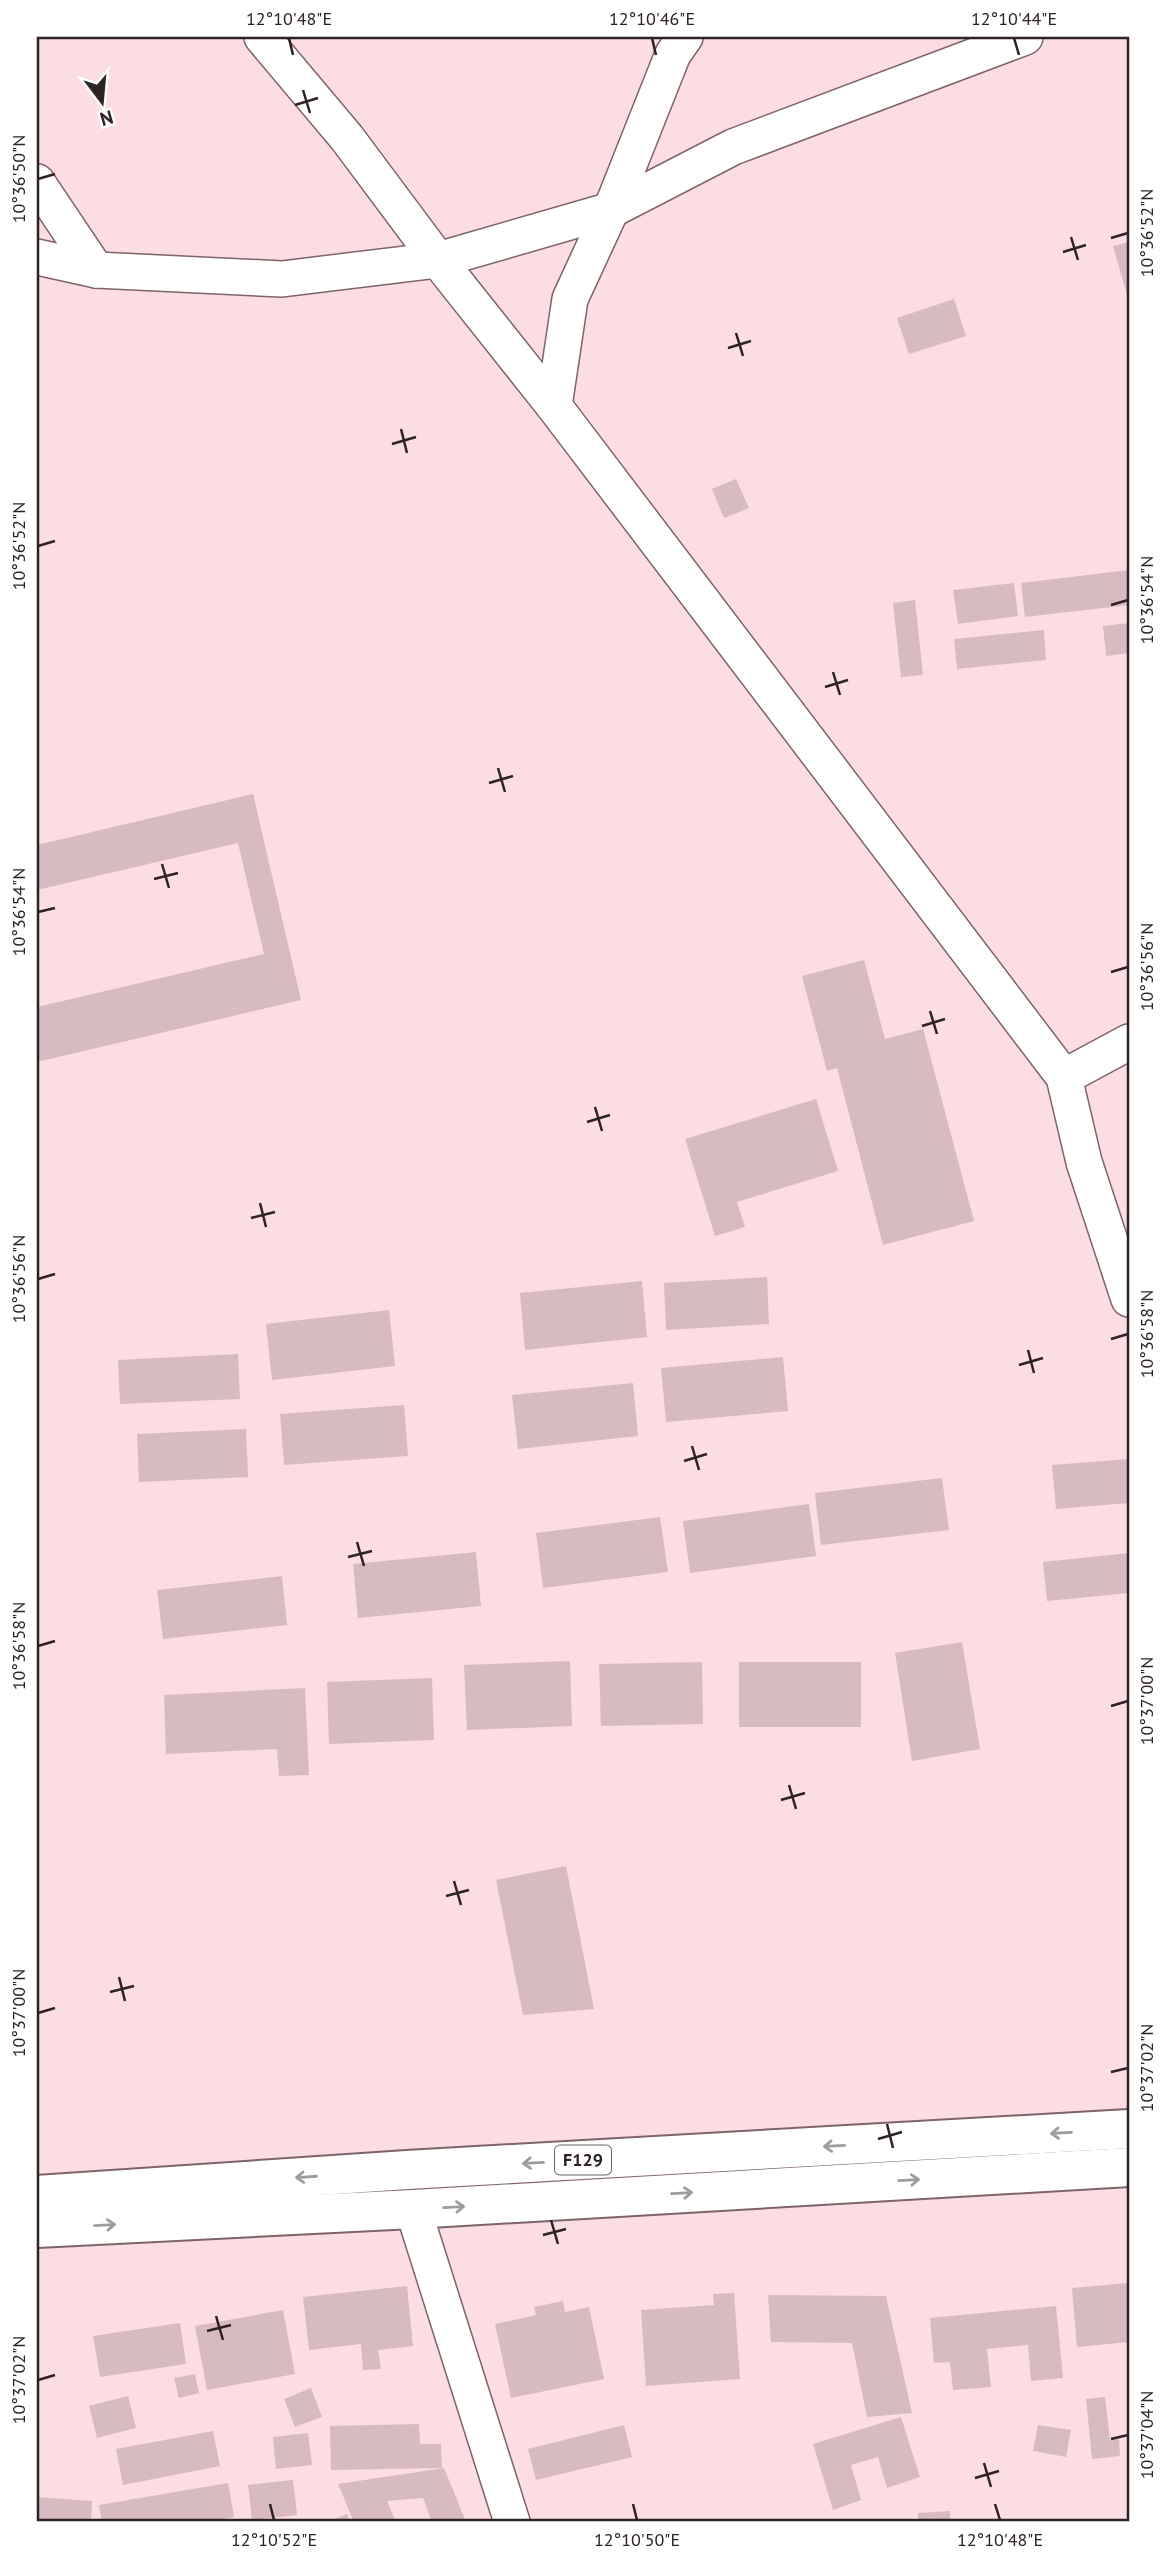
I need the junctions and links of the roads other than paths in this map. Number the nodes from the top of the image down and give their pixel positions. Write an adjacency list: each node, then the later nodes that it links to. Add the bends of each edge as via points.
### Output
1 (262, 37): 7 (street)
2 (685, 37): 5 (street, via 673,54)
3 (1025, 37): 5 (street, via 733,147)
4 (37, 182): 8 (street)
5 (611, 210): 7 (street); 9 (street, via 570,299)
6 (37, 257): 8 (street)
7 (438, 260): 8 (street, via 282,279); 9 (street)
8 (96, 270)
9 (554, 406): 11 (street)
10 (1129, 1042): 11 (street)
11 (1064, 1077): 12 (street, via 1084,1161)
12 (1129, 1299)
13 (1129, 2129): 15 (main road, F129, one-way to 15)
14 (1129, 2167): 16 (main road, F129, one-way to 14)
15 (37, 2195)
16 (412, 2209): 17 (main road, F129, one-way to 16); 18 (street)
17 (37, 2228)
18 (512, 2522)

